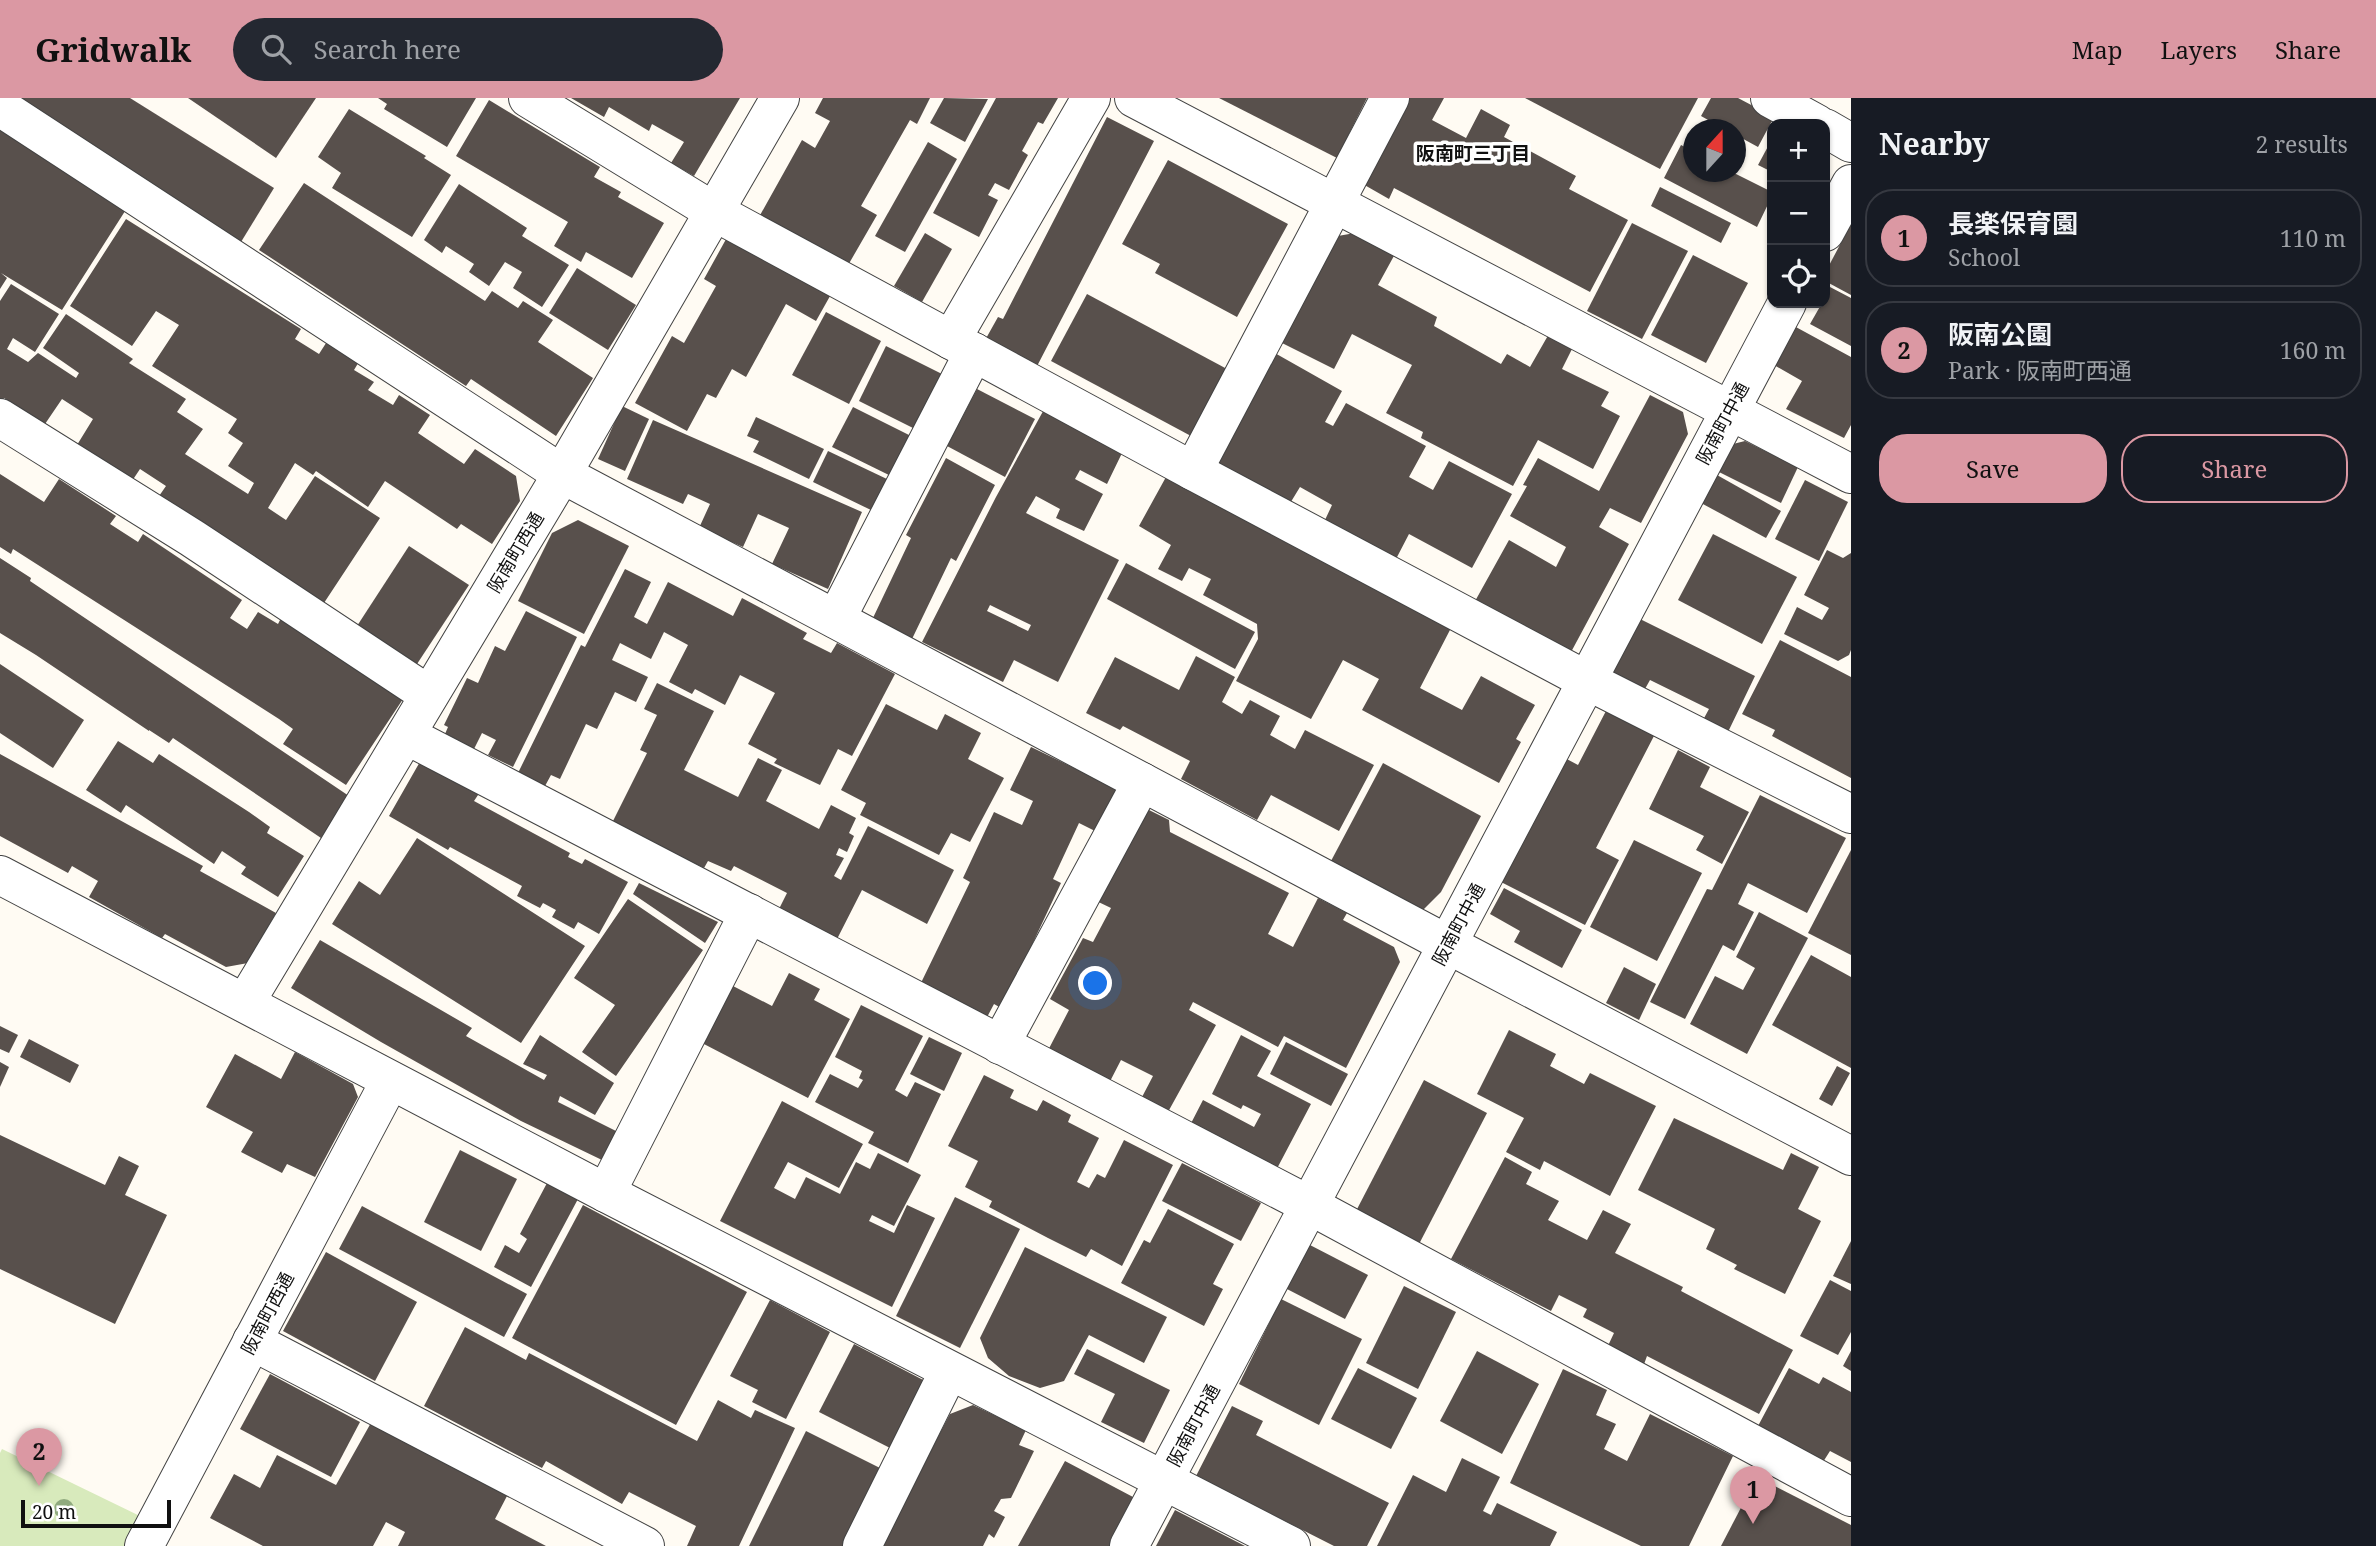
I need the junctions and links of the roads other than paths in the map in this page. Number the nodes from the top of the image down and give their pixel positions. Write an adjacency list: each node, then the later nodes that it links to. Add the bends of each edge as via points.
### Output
1 (528, 98): 13 (street)
2 (780, 98): 13 (street, 阪南町西通)
3 (1091, 98): 16 (street)
4 (1134, 98): 12 (street)
5 (1390, 98): 12 (street)
6 (1770, 98): 8 (street)
7 (0, 107): 20 (street)
8 (1808, 119)
9 (1830, 131): 10 (street)
10 (1851, 143)
11 (1851, 184): 14 (street)
12 (1335, 204): 17 (street); 19 (street)
13 (713, 211): 16 (street); 20 (street, 阪南町西通)
14 (1830, 223)
15 (1784, 308): 17 (street, 阪南町中通)
16 (963, 346): 19 (street); 22 (street)
17 (1728, 410): 21 (street); 23 (street, 阪南町中通)
18 (0, 418): 24 (street)
19 (1193, 471): 23 (street)
20 (562, 474): 22 (street); 24 (street, 阪南町西通)
21 (1851, 474)
22 (836, 619): 26 (street)
23 (1586, 680): 27 (street); 30 (street, 阪南町中通)
24 (429, 695): 25 (street, 阪南町西通)
25 (406, 735): 29 (street); 31 (street, 阪南町西通)
26 (1142, 782): 30 (street); 32 (street)
27 (1851, 814)
28 (0, 875): 31 (street)
29 (749, 913): 32 (street); 35 (street)
30 (1447, 944): 34 (street); 36 (street, 阪南町中通)
31 (245, 1003): 33 (street)
32 (1000, 1045): 36 (street)
33 (390, 1080): 35 (street); 37 (street, 阪南町西通)
34 (1851, 1156)
35 (606, 1193): 38 (street)
36 (1309, 1205): 39 (street, 阪南町中通); 40 (street)
37 (252, 1341): 41 (street, 阪南町西通); 42 (street)
38 (949, 1371): 39 (street); 43 (street)
39 (1164, 1480): 44 (street, 阪南町中通); 45 (street)
40 (1851, 1497)
41 (144, 1546)
42 (645, 1546)
43 (863, 1546)
44 (1129, 1546)
45 (1291, 1546)

